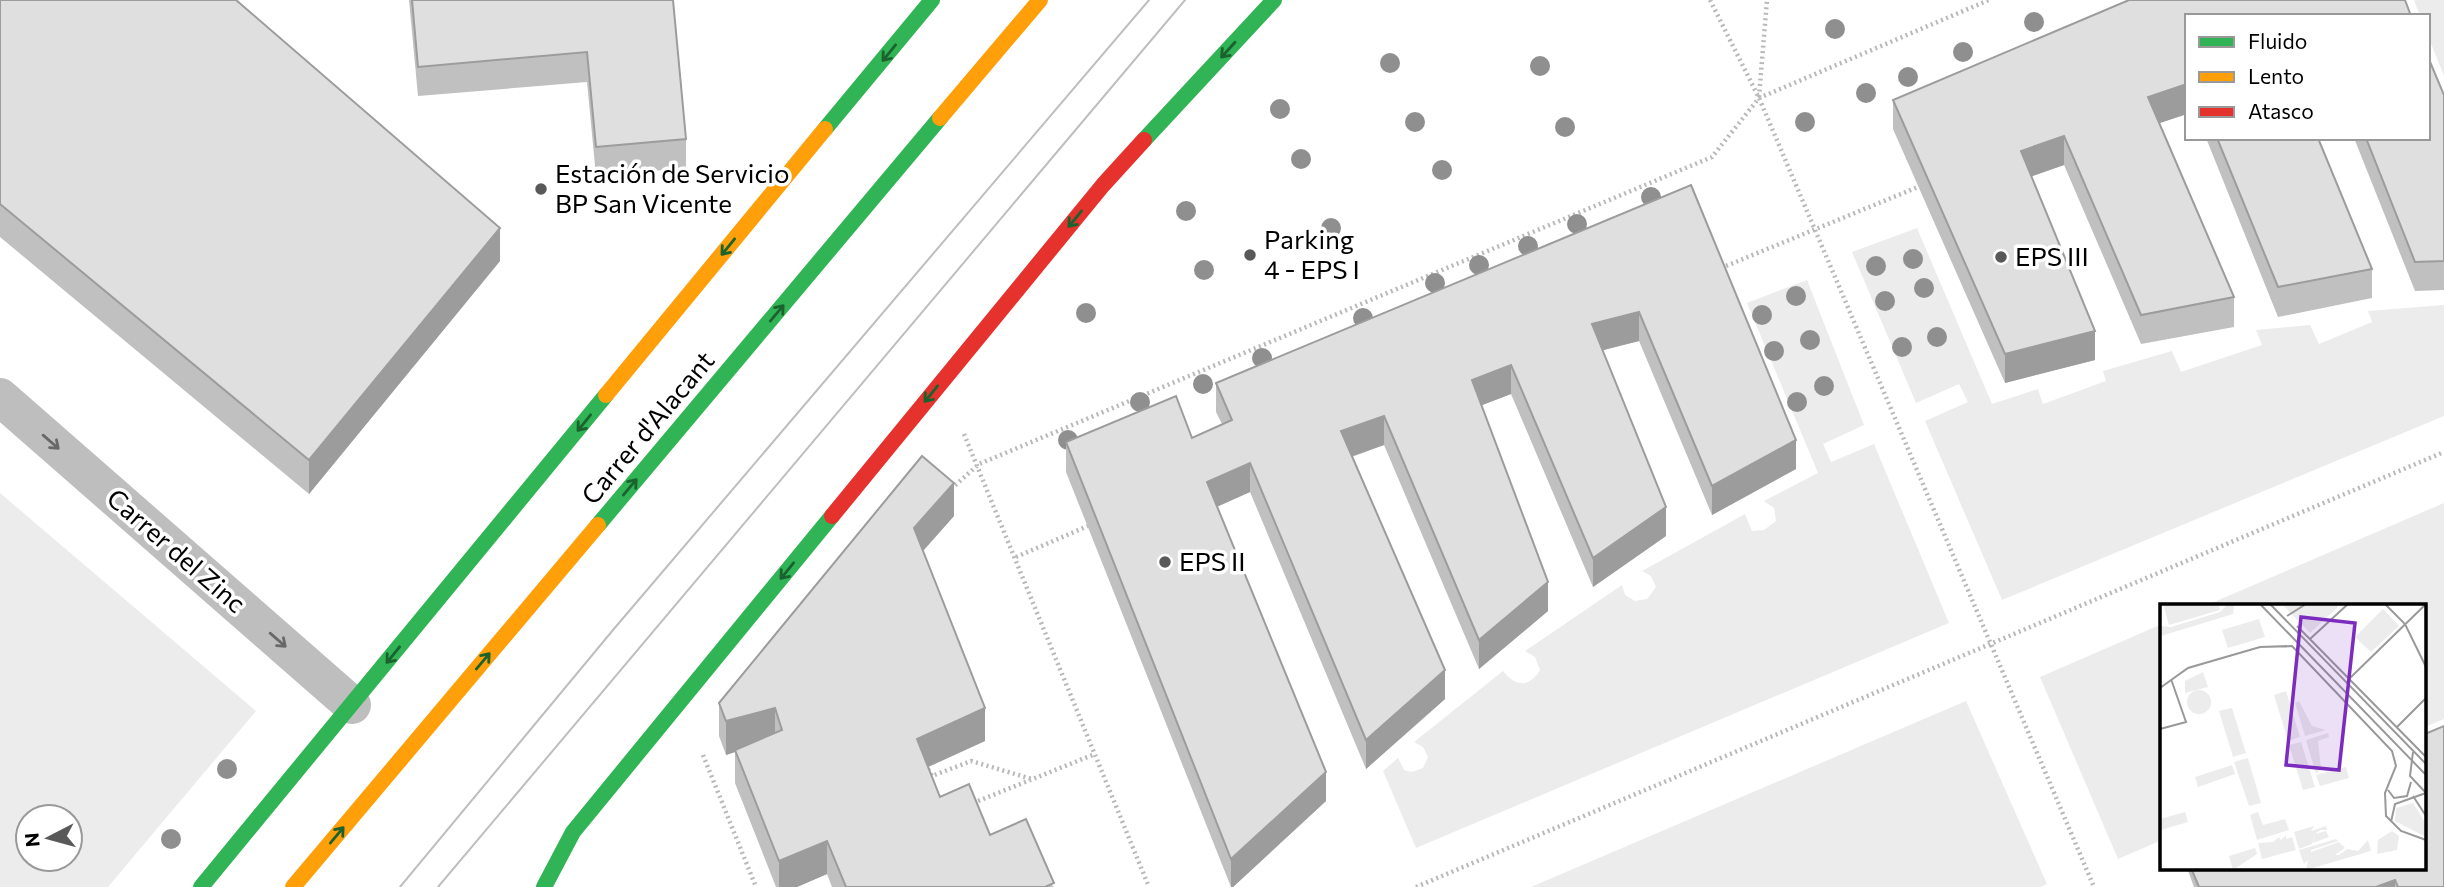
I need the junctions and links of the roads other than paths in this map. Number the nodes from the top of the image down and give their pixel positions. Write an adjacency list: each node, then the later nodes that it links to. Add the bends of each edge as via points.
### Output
1 (932, 0): 5 (main road, Carrer d'Alacant, one-way to 5)
2 (1040, 0): 7 (main road, Carrer d'Alacant, one-way to 2)
3 (1274, 0): 8 (main road, one-way to 8, via 1103,185 1037,265 573,832)
4 (0, 397): 5 (street, Carrer del Zinc, one-way to 5)
5 (352, 705): 6 (main road, Carrer d'Alacant)
6 (201, 887)
7 (293, 887)
8 (544, 887)

